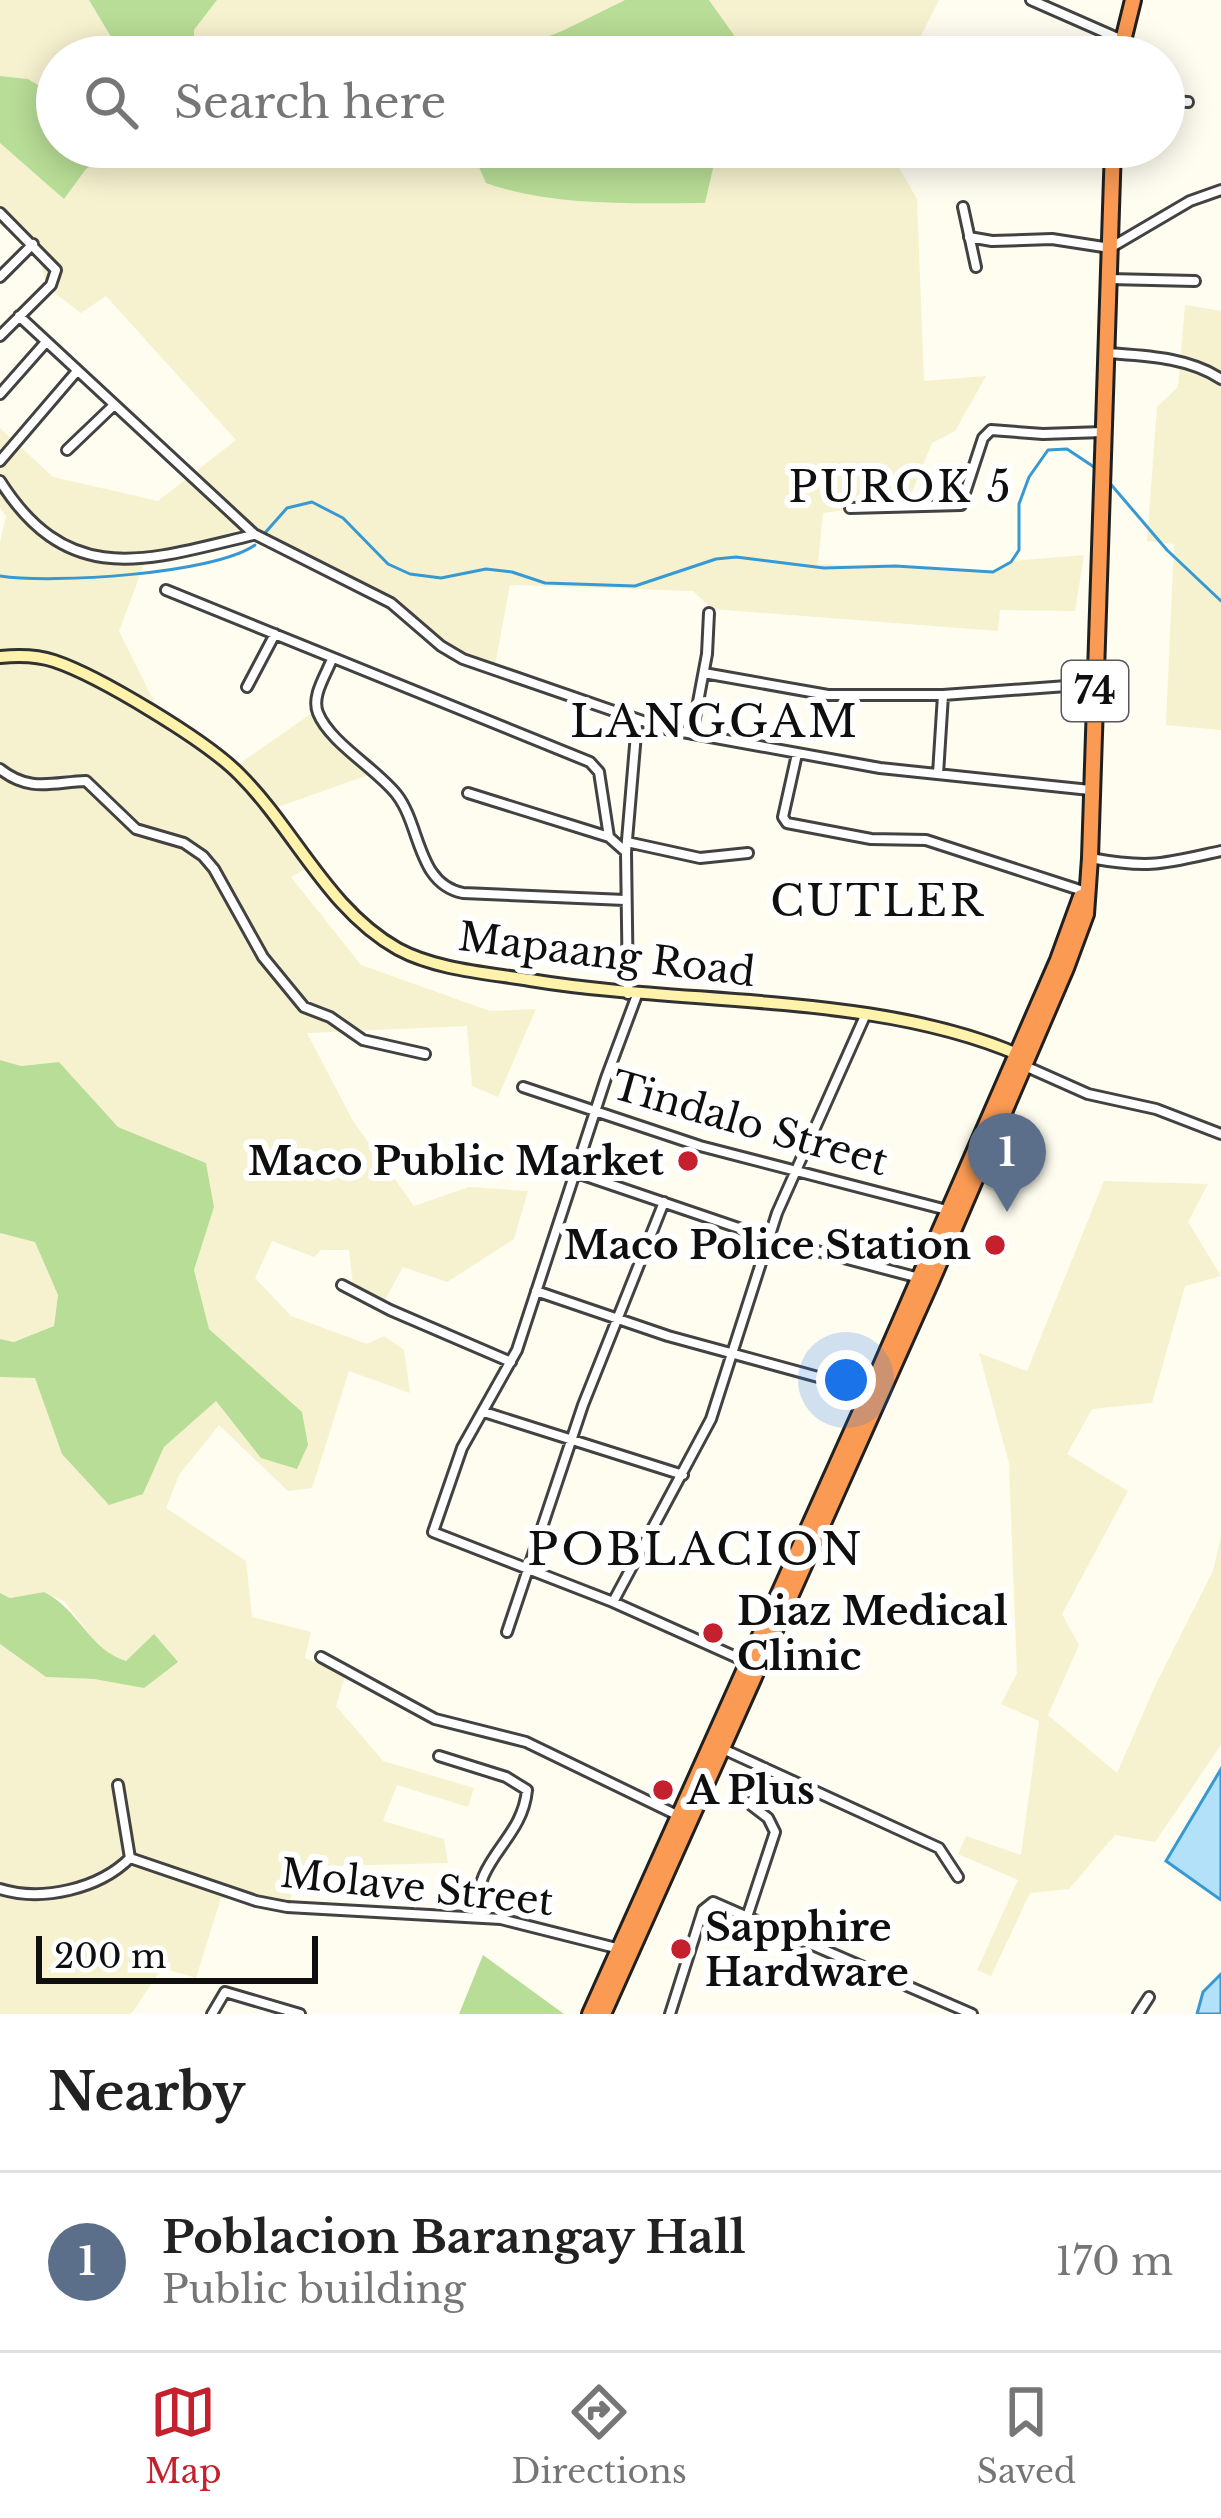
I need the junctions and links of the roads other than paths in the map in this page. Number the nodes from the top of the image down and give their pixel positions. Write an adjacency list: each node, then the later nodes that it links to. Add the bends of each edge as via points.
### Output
1 (1031, 0): 3 (street)
2 (1133, 0): 4 (highway)
3 (1113, 36)
4 (1123, 36)
5 (1185, 102): 6 (street)
6 (1188, 102)
7 (1112, 168): 13 (highway, 74)
8 (1221, 190): 13 (street)
9 (963, 207): 11 (street)
10 (1, 215): 12 (street)
11 (969, 237): 13 (street); 14 (street)
12 (33, 244): 15 (street); 18 (street, via 56,274)
13 (1110, 248): 16 (highway, 74)
14 (976, 267)
15 (0, 277)
16 (1109, 279): 17 (street); 21 (highway, 74)
17 (1195, 281)
18 (19, 316): 19 (street); 20 (street)
19 (0, 336)
20 (46, 342): 22 (street); 24 (street)
21 (1107, 352): 23 (street, via 1163,358); 26 (highway, 74)
22 (77, 371): 25 (street); 28 (street)
23 (1221, 379)
24 (0, 394)
25 (113, 406): 27 (street); 31 (street)
26 (1105, 432): 30 (street, via 991,430 961,505); 38 (highway, 74)
27 (67, 450)
28 (0, 461)
29 (0, 481): 31 (street, via 43,534 115,560 165,557)
30 (850, 508)
31 (254, 534): 41 (street, via 391,603 451,653)
32 (166, 590): 34 (street)
33 (709, 613): 37 (street)
34 (275, 634): 36 (street); 39 (street)
35 (0, 657): 55 (street, Mapaang Road, via 37,657 76,670 224,761 351,914 403,951 492,974)
36 (332, 659): 48 (street, via 590,762 599,772); 54 (street, via 316,711 397,794 444,886)
37 (704, 673): 40 (street, via 828,695); 42 (street)
38 (1095, 683): 40 (street); 46 (highway, 74)
39 (247, 687)
40 (944, 694): 45 (street)
41 (637, 722): 42 (street); 49 (street)
42 (692, 734): 43 (street)
43 (797, 754): 45 (street); 53 (street, via 784,806 788,823 926,840)
44 (0, 770): 57 (street, via 29,785 86,781 136,829 193,849 214,868 263,957 304,1007 363,1040)
45 (938, 774): 46 (street)
46 (1092, 790): 52 (highway, 74)
47 (468, 793): 48 (street)
48 (608, 837): 49 (street)
49 (626, 847): 51 (street, via 700,858); 54 (street)
50 (1221, 851): 52 (street, via 1167,865)
51 (748, 853)
52 (1090, 858): 53 (highway, 74)
53 (1085, 886): 58 (highway, 74, via 1082,929)
54 (625, 900): 55 (street)
55 (633, 994): 56 (street, Mapaang Road); 60 (street)
56 (865, 1016): 58 (street, Mapaang Road, via 955,1032); 63 (street)
57 (425, 1054)
58 (1020, 1060): 61 (street, via 1104,1099); 65 (highway, 74)
59 (523, 1088): 60 (street, Tindalo Street)
60 (596, 1109): 62 (street); 63 (street, Tindalo Street)
61 (1221, 1134)
62 (574, 1172): 64 (street); 69 (street)
63 (794, 1172): 65 (street, Tindalo Street); 66 (street)
64 (664, 1202): 66 (street); 70 (street)
65 (954, 1212): 67 (highway, 74)
66 (768, 1238): 67 (street); 71 (street)
67 (925, 1280): 73 (highway, 74)
68 (342, 1285): 72 (street)
69 (536, 1291): 70 (street); 72 (street)
70 (620, 1319): 71 (street); 75 (street)
71 (732, 1352): 73 (street); 76 (street)
72 (512, 1362): 74 (street)
73 (875, 1392): 81 (highway, 74)
74 (484, 1412): 75 (street); 77 (street, via 457,1459 433,1532)
75 (572, 1440): 76 (street); 77 (street)
76 (683, 1475): 78 (street)
77 (531, 1568): 78 (street); 79 (street)
78 (613, 1602): 81 (street)
79 (507, 1632)
80 (321, 1657): 86 (street, via 435,1719 526,1742)
81 (753, 1664): 82 (highway, 74); 86 (highway, 74)
82 (723, 1749): 84 (street); 86 (highway, 74)
83 (439, 1756): 90 (street, via 527,1790 522,1813 477,1885)
84 (764, 1768): 88 (street, via 939,1848); 91 (street, via 751,1805 776,1832)
85 (118, 1786): 87 (street)
86 (685, 1818): 92 (highway, 74)
87 (130, 1858): 89 (street, via 78,1886); 90 (street, Molave Street, via 256,1901)
88 (958, 1877)
89 (0, 1889)
90 (477, 1916): 92 (street, Molave Street)
91 (747, 1917): 98 (street, via 707,1904); 99 (street)
92 (625, 1950): 96 (highway, 74); 97 (highway, 74)
93 (1149, 1996): 100 (street)
94 (212, 2014): 95 (street, via 225,1992)
95 (300, 2014)
96 (590, 2014)
97 (603, 2014)
98 (670, 2014)
99 (972, 2014)
100 (1138, 2014)

